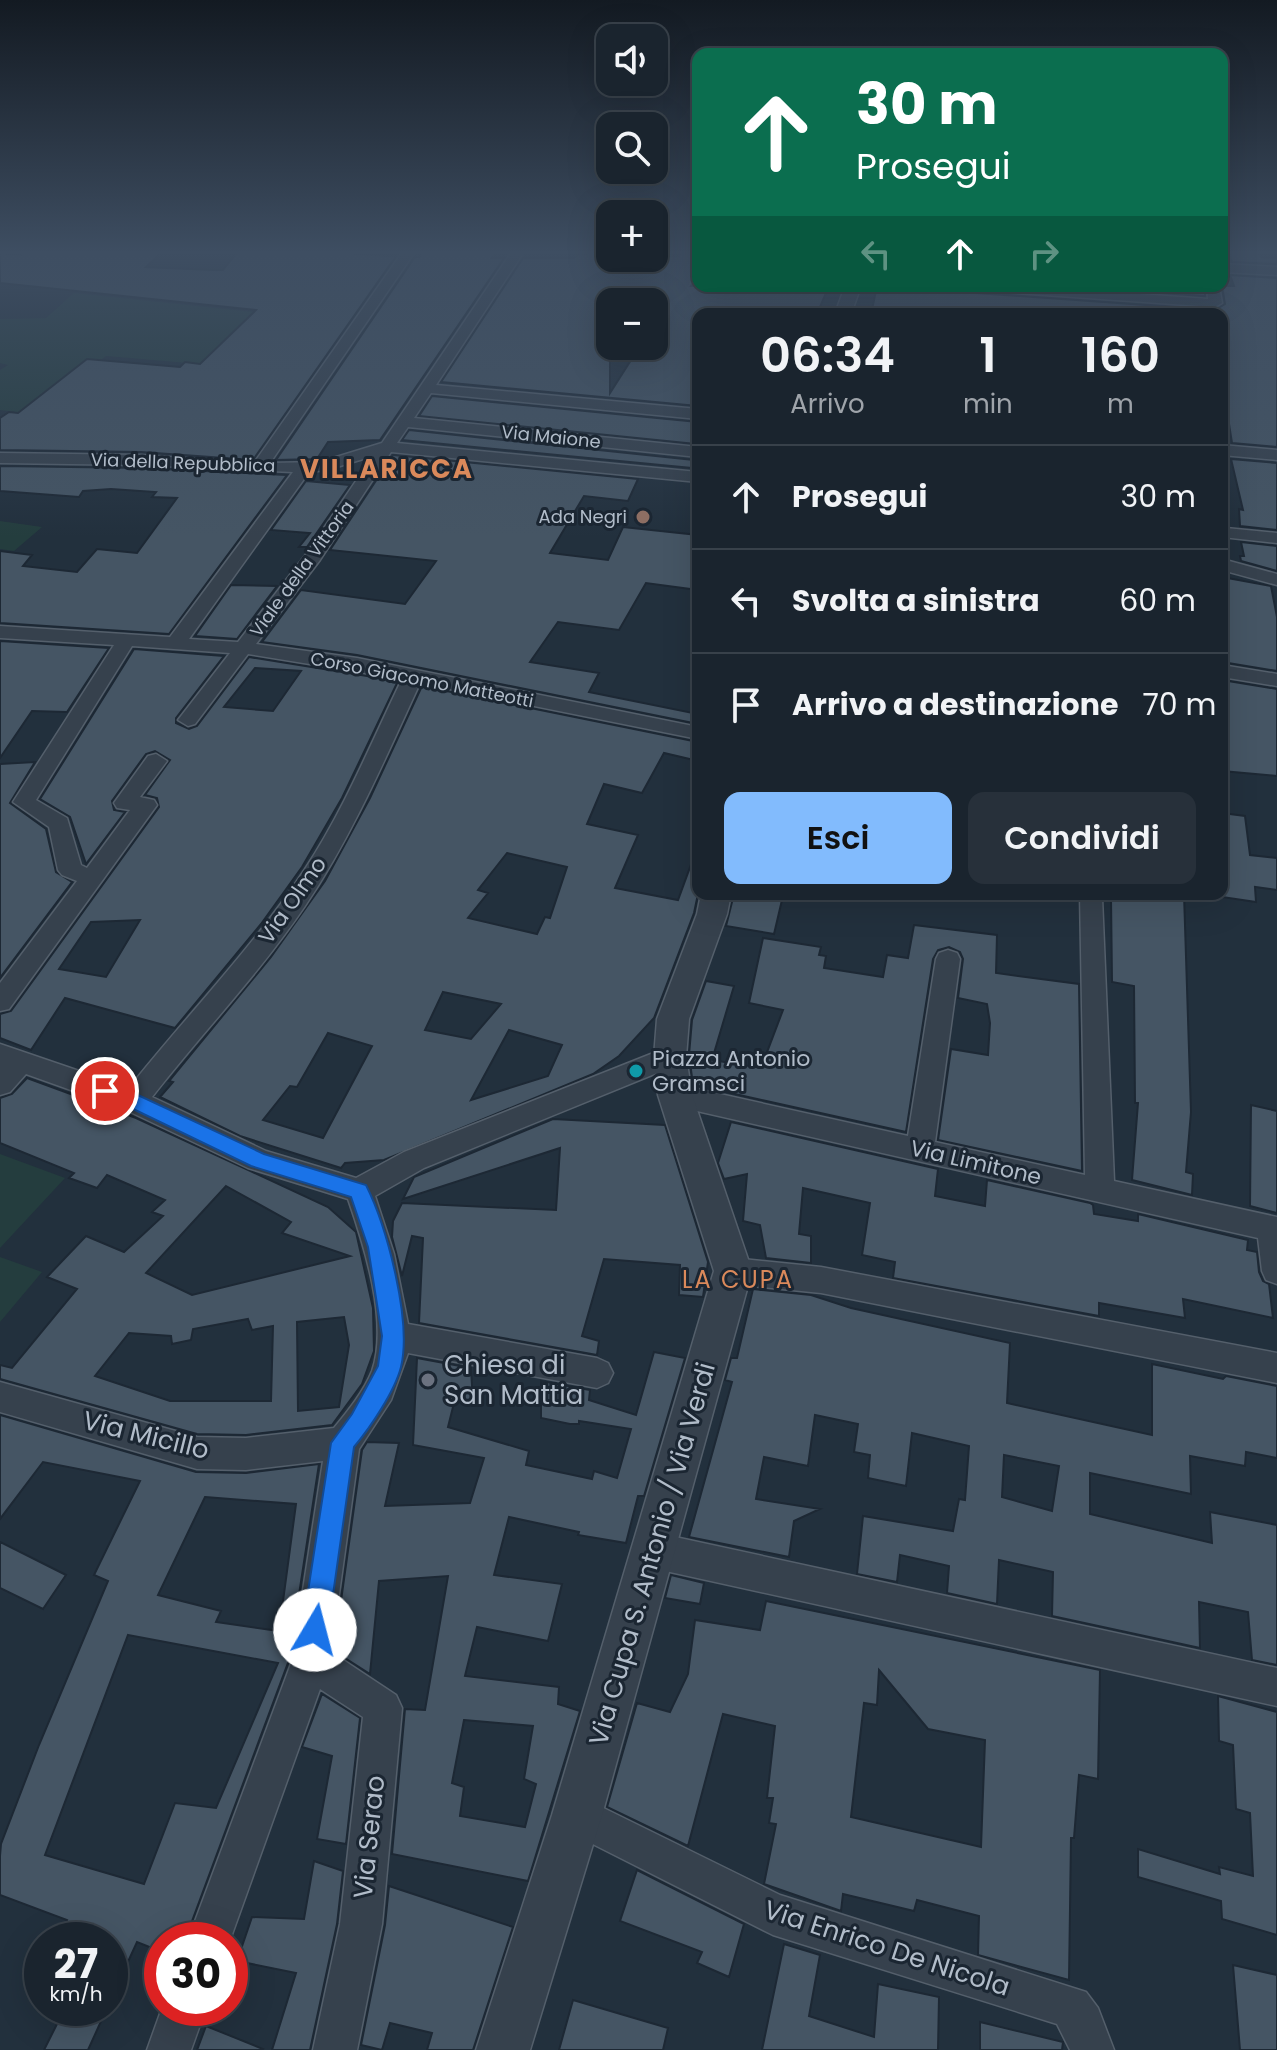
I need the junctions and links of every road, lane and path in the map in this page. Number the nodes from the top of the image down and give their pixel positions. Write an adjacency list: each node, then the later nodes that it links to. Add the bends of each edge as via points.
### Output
1 (343, 346): 11 (street)
2 (454, 346): 3 (street, Viale della Vittoria)
3 (426, 388): 4 (street); 5 (street, Viale della Vittoria)
4 (692, 413)
5 (403, 422): 6 (street, Viale della Vittoria); 7 (street, Via Maione)
6 (386, 447): 12 (street, Via della Repubblica); 13 (street, Via della Repubblica); 14 (street, Viale della Vittoria)
7 (692, 451)
8 (1228, 451): 9 (street)
9 (1277, 455)
10 (0, 458): 11 (street, Via della Repubblica)
11 (258, 468): 12 (street, Via della Repubblica)
12 (312, 468): 14 (street); 22 (street)
13 (692, 476)
14 (364, 478): 23 (street, Viale della Vittoria)
15 (1277, 538): 16 (street)
16 (1228, 541)
17 (1228, 543): 18 (street)
18 (1274, 579): 19 (street)
19 (1277, 599)
20 (0, 632): 21 (street, Corso Giacomo Matteotti)
21 (126, 641): 22 (street, Corso Giacomo Matteotti); 30 (street, via 24,802 59,823 70,870)
22 (175, 644): 23 (street, Corso Giacomo Matteotti)
23 (244, 648): 25 (street, Corso Giacomo Matteotti); 27 (street, Viale della Vittoria)
24 (1228, 672): 26 (street)
25 (413, 676): 28 (street, Corso Giacomo Matteotti); 38 (street, Via Olmo, via 315,872 270,936)
26 (1277, 680)
27 (188, 720)
28 (692, 732)
29 (156, 761): 30 (street, via 125,803 146,805)
30 (91, 878): 34 (street)
31 (715, 900): 36 (street, via 673,1019)
32 (1090, 900): 40 (street)
33 (948, 959): 39 (street)
34 (0, 1002)
35 (10, 1058): 37 (street); 38 (street)
36 (673, 1076): 39 (street, Via Limitone); 41 (street, via 414,1160); 43 (street)
37 (0, 1085)
38 (134, 1101): 41 (street, via 258,1160)
39 (920, 1149): 40 (street, Via Limitone)
40 (1100, 1190): 42 (street, Via Limitone)
41 (359, 1191): 45 (street, via 379,1247)
42 (1274, 1229): 44 (street)
43 (733, 1271): 46 (street, via 821,1280); 50 (street, Via Cupa S. Antonio / Via Verdi)
44 (1277, 1271)
45 (393, 1336): 47 (street); 49 (street, via 389,1368)
46 (1277, 1368)
47 (597, 1373)
48 (0, 1397): 49 (street, Via Micillo, via 197,1453 246,1454)
49 (343, 1443): 51 (street)
50 (652, 1550): 52 (street); 53 (street, Via Cupa S. Antonio / Via Verdi)
51 (311, 1661): 54 (street); 57 (street, Via Serao, via 383,1708 358,1947)
52 (1277, 1687)
53 (577, 1815): 58 (street, Via Cupa S. Antonio / Via Verdi); 59 (street, Via Enrico De Nicola, via 773,1914 1071,2007)
54 (216, 1922)
55 (178, 2026): 56 (street)
56 (169, 2050)
57 (335, 2050)
58 (503, 2050)
59 (1092, 2050)

